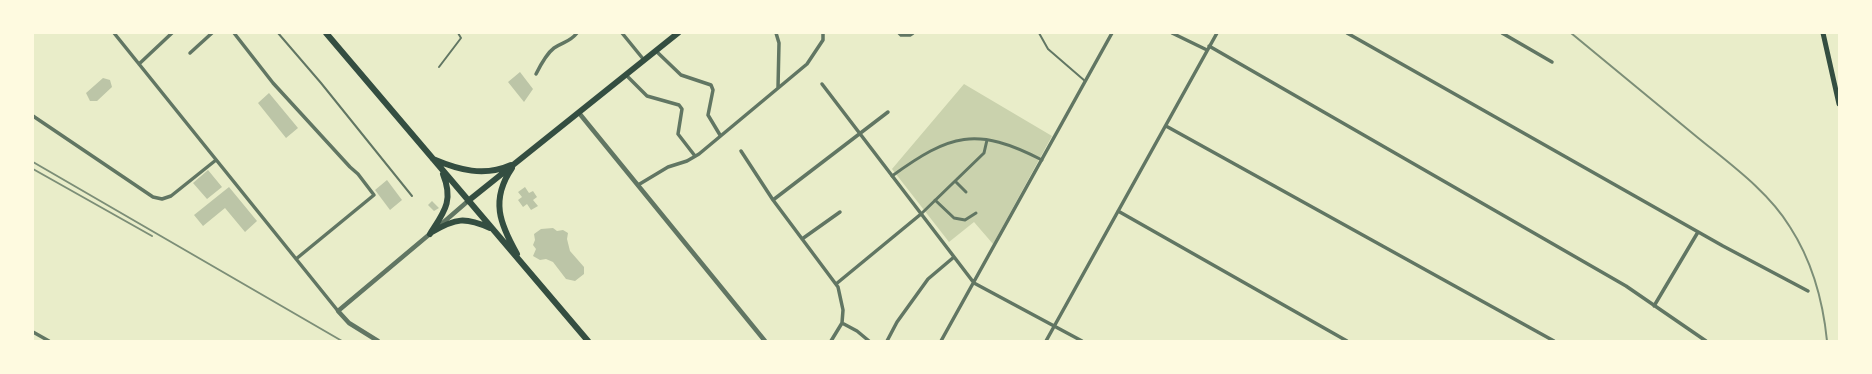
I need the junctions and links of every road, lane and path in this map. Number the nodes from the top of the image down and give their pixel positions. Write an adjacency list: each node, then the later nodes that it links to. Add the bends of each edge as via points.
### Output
1 (114, 33): 28 (street)
2 (172, 33): 28 (street)
3 (212, 33): 25 (street)
4 (234, 33): 67 (street, via 273,83 358,174 374,195)
5 (278, 33): 54 (lane)
6 (326, 33): 45 (main road)
7 (458, 33): 29 (lane, via 461,38)
8 (577, 33): 30 (street, via 571,40 553,49)
9 (622, 33): 26 (street)
10 (678, 33): 24 (main road)
11 (776, 33): 34 (street, via 779,43)
12 (823, 33): 34 (street, via 823,40 807,64)
13 (899, 33): 14 (street)
14 (913, 33)
15 (1039, 33): 32 (lane, via 1048,49)
16 (1112, 33): 32 (street)
17 (1172, 33): 23 (street)
18 (1217, 33): 22 (street)
19 (1346, 33): 63 (street)
20 (1502, 33): 27 (street)
21 (1823, 33): 35 (main road)
22 (1209, 46): 23 (street); 72 (street, via 1626,286)
23 (1207, 50): 39 (street)
24 (656, 51): 26 (main road); 41 (street, via 681,75 712,85 708,115)
25 (190, 53)
26 (644, 60): 31 (main road)
27 (1552, 62)
28 (139, 64): 46 (street)
29 (439, 67)
30 (536, 74)
31 (626, 75): 37 (main road); 44 (street, via 647,96 679,105 682,109 678,134)
32 (1086, 82): 47 (street)
33 (822, 84): 40 (street)
34 (778, 88): 41 (street)
35 (1839, 104)
36 (888, 112): 40 (street)
37 (579, 113): 48 (main road); 52 (street)
38 (33, 116): 46 (street, via 153,197 162,199 171,196)
39 (1166, 126): 58 (street); 88 (street)
40 (859, 133): 50 (street); 55 (street)
41 (720, 135): 44 (street)
42 (987, 140): 47 (street, via 1009,145); 50 (street, via 967,139 948,142 931,149); 51 (street, via 984,153)
43 (741, 151): 55 (street)
44 (695, 156): 52 (street, via 668,167)
45 (432, 158): 48 (main road, via 468,171 495,170); 49 (main road)
46 (216, 160): 67 (street)
47 (1042, 160): 69 (street)
48 (516, 163): 57 (main road); 68 (main road, via 504,184 499,214)
49 (440, 167): 57 (main road); 64 (main road, via 446,182 448,198 443,214)
50 (892, 176): 61 (street)
51 (955, 181): 53 (street); 56 (street)
52 (638, 185): 80 (street)
53 (966, 192)
54 (412, 196)
55 (773, 200): 65 (street)
56 (935, 200): 60 (street, via 954,218 965,220); 61 (street)
57 (468, 201): 62 (main road); 64 (street)
58 (1118, 211): 75 (street); 87 (street)
59 (840, 212): 65 (street)
60 (976, 213)
61 (921, 214): 66 (street); 70 (street)
62 (492, 229): 64 (main road, via 464,219 456,220); 68 (main road)
63 (1698, 232): 71 (street); 72 (street)
64 (430, 234): 73 (street)
65 (802, 239): 70 (street)
66 (954, 257): 69 (street); 83 (street, via 928,279 897,322)
67 (296, 259): 73 (street)
68 (524, 266): 79 (main road)
69 (974, 283): 75 (street); 84 (street)
70 (836, 284): 74 (street, via 843,310)
71 (1808, 290)
72 (1654, 306): 89 (street)
73 (338, 310): 78 (street, via 349,323)
74 (842, 323): 81 (street); 82 (street)
75 (1055, 325): 85 (street); 86 (street)
76 (33, 332): 77 (street)
77 (49, 341)
78 (378, 341)
79 (588, 341)
80 (766, 341)
81 (831, 341)
82 (869, 341)
83 (887, 341)
84 (941, 341)
85 (1046, 341)
86 (1082, 341)
87 (1347, 341)
88 (1554, 341)
89 (1706, 341)

